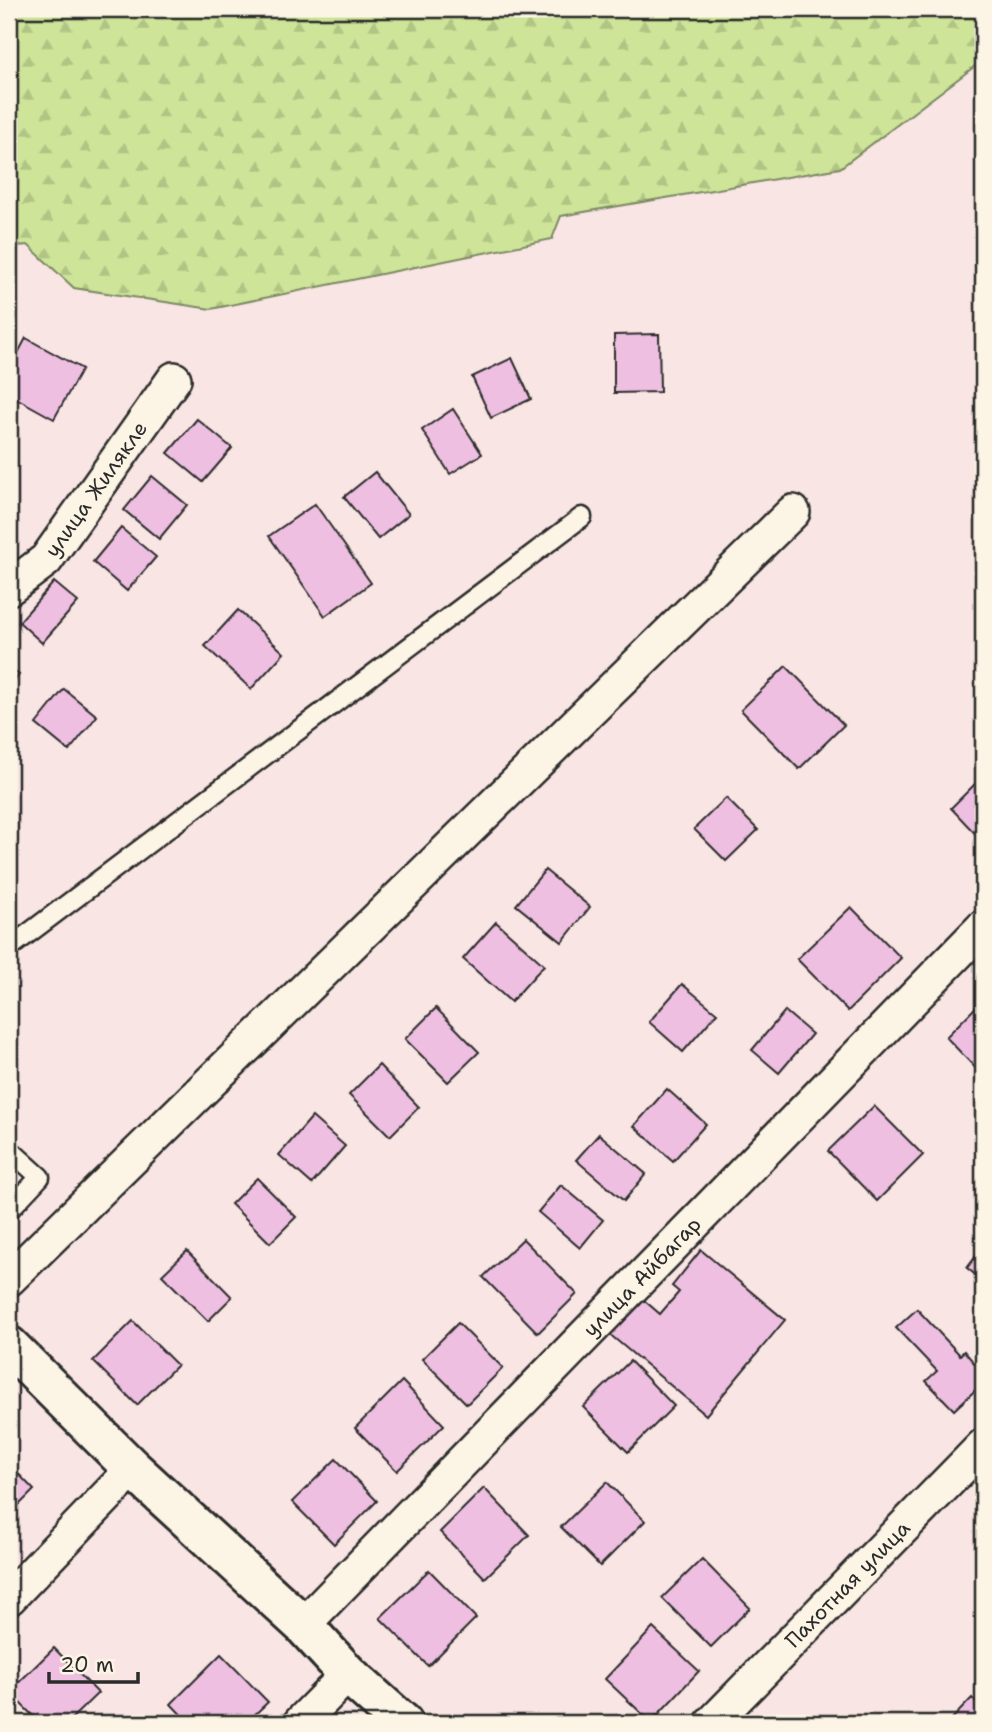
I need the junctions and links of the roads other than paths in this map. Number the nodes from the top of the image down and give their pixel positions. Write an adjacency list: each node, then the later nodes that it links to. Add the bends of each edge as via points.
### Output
1 (174, 379): 4 (street, улица Жилякле, via 46,560)
2 (793, 512): 9 (street)
3 (582, 517): 6 (lane)
4 (9, 588)
5 (983, 927): 14 (street, улица Айбагар)
6 (9, 948)
7 (9, 1149): 8 (lane, via 40,1177)
8 (9, 1210)
9 (9, 1279)
10 (9, 1346): 12 (street)
11 (983, 1446): 18 (street, Пахотная улица)
12 (133, 1469): 13 (street); 14 (street)
13 (9, 1598)
14 (303, 1625): 15 (street)
15 (348, 1674): 16 (street); 17 (street)
16 (300, 1723)
17 (403, 1723)
18 (712, 1723)

